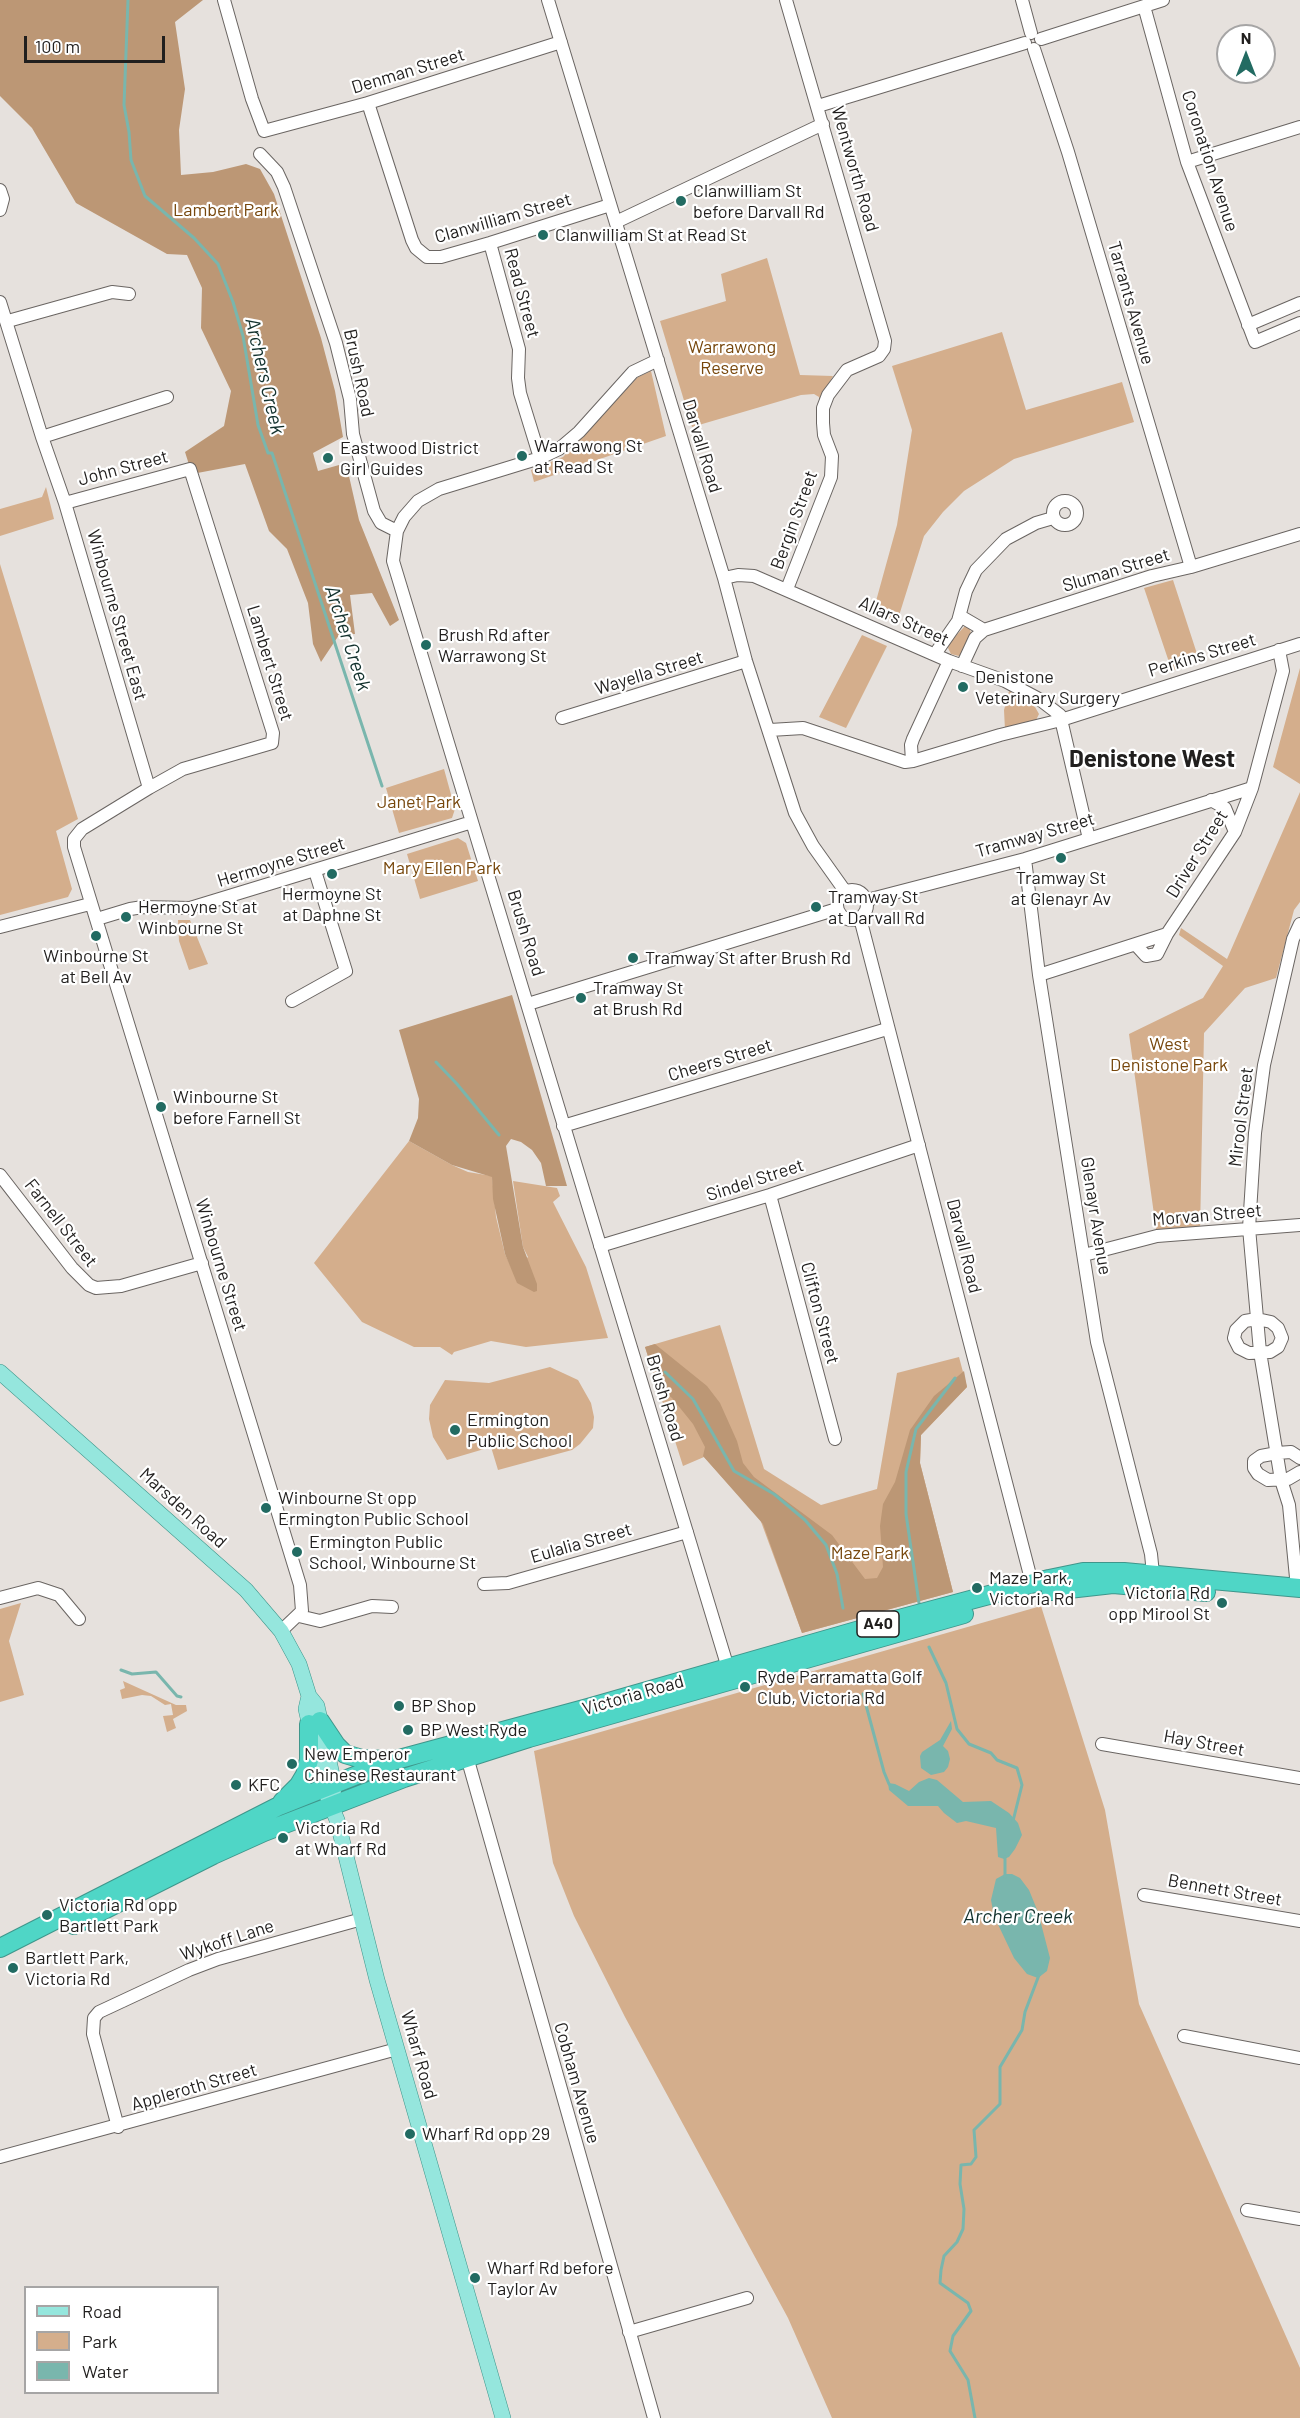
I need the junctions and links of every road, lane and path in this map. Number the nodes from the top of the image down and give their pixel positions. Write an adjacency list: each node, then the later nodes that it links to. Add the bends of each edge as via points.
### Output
1 (225, 0): 9 (street, Denman Street, via 264,131)
2 (548, 0): 8 (street, Darvall Road)
3 (786, 0): 10 (street, Wentworth Road)
4 (1022, 0): 7 (street, Tarrants Avenue)
5 (1163, 0): 6 (street)
6 (1144, 6): 7 (street); 14 (street, Coronation Avenue)
7 (1033, 41): 10 (street); 36 (street, Tarrants Avenue)
8 (561, 42): 9 (street, Denman Street); 16 (street, Darvall Road)
9 (368, 104): 19 (street, Clanwilliam Street, via 416,249 434,258)
10 (818, 106): 11 (street, Wentworth Road)
11 (823, 124): 18 (street); 26 (street, Wentworth Road, via 883,332)
12 (1300, 127): 14 (street)
13 (260, 154): 34 (street, Brush Road, via 277,171 284,187 336,343 350,399 353,434 374,511 381,523)
14 (1187, 162): 25 (street, Coronation Avenue)
15 (0, 190): 17 (street)
16 (610, 205): 18 (street, Darvall Road); 19 (street, Clanwilliam Street)
17 (0, 210)
18 (616, 222): 27 (street, Darvall Road)
19 (490, 243): 30 (street, Read Street, via 519,349 520,393)
20 (129, 294): 23 (street, via 112,292)
21 (0, 302): 23 (street, Winbourne Street East)
22 (1300, 303): 25 (street)
23 (8, 321): 29 (street, Winbourne Street East)
24 (1300, 323): 25 (street, via 1255,342)
25 (1248, 325)
26 (884, 349): 38 (street, Bergin Street, via 879,356 847,370 828,395 823,423 832,456 831,477)
27 (658, 360): 30 (street, via 633,372 566,445); 37 (street, Darvall Road)
28 (167, 396): 29 (street)
29 (42, 437): 32 (street, Winbourne Street East)
30 (540, 458): 34 (street, via 428,494 410,510)
31 (190, 469): 32 (street, John Street); 51 (street, Lambert Street, via 273,733 272,743 183,769)
32 (65, 502): 51 (street, Winbourne Street East)
33 (1053, 518): 39 (street, via 999,545 976,570)
34 (397, 531): 54 (street, Brush Road, via 393,552 396,573)
35 (1300, 534): 36 (street, Sluman Street)
36 (1191, 567): 40 (street, Sluman Street)
37 (724, 578): 38 (street, Allars Street, via 754,576); 44 (street, Darvall Road)
38 (787, 589): 43 (street, Allars Street)
39 (960, 616): 40 (street); 43 (street)
40 (984, 630): 46 (street, via 975,638)
41 (1300, 644): 42 (street, Perkins Street)
42 (1279, 650): 48 (street, Perkins Street); 52 (street, Driver Street, via 1283,671)
43 (934, 654): 45 (street, Allars Street)
44 (746, 661): 47 (street, Wayella Street); 49 (street, Darvall Road)
45 (949, 661): 46 (street, Allars Street); 50 (street, via 913,739)
46 (962, 666): 48 (street, Allars Street, via 1005,681 1039,699)
47 (562, 718)
48 (1062, 720): 50 (street, Perkins Street); 56 (street)
49 (770, 730): 50 (street, Perkins Street, via 803,728); 59 (street, Darvall Road, via 795,813)
50 (912, 761)
51 (149, 788): 61 (street, via 81,829 74,839)
52 (1252, 788): 53 (street, Tramway Street); 55 (street, Driver Street)
53 (1211, 800): 55 (street, via 1225,808); 56 (street, Tramway Street)
54 (472, 822): 58 (street, Hermoyne Street); 69 (street, Brush Road)
55 (1235, 832): 67 (street, Driver Street, via 1154,956 1142,954 1136,945)
56 (1089, 839): 57 (street, Tramway Street)
57 (1025, 859): 60 (street, Tramway Street); 67 (street, Glenayr Avenue)
58 (315, 871): 64 (street, Hermoyne Street, via 190,908 143,907); 68 (street, via 346,971)
59 (845, 891): 60 (street, via 860,891); 62 (street, via 838,899)
60 (867, 900): 63 (street, via 867,909)
61 (90, 904): 64 (street, Winbourne Street); 66 (street)
62 (837, 909): 63 (street, via 846,919); 69 (street)
63 (860, 918): 70 (street, Darvall Road)
64 (97, 919): 79 (street, Winbourne Street)
65 (1300, 924): 76 (street, Mirool Street, via 1293,939 1264,1065)
66 (0, 927)
67 (1039, 975): 78 (street, Glenayr Avenue)
68 (291, 1000)
69 (528, 1004): 71 (street, Brush Road)
70 (887, 1029): 71 (street, Cheers Street); 72 (street, Darvall Road)
71 (563, 1126): 77 (street, Brush Road)
72 (919, 1145): 74 (street, Sindel Street); 90 (street, Darvall Road)
73 (0, 1175): 79 (street, Farnell Street, via 89,1285 121,1286)
74 (770, 1195): 77 (street, Sindel Street); 83 (street, Clifton Street)
75 (1300, 1225): 76 (street, Morvan Street)
76 (1249, 1228): 78 (street, Morvan Street, via 1157,1236); 80 (street, Mirool Street)
77 (600, 1246): 88 (street, Brush Road)
78 (1084, 1255): 89 (street, Glenayr Avenue, via 1097,1342)
79 (202, 1263): 95 (street, Winbourne Street, via 300,1585 303,1609)
80 (1257, 1318): 81 (street, Mirool Street); 81 (street, via 1271,1322 1282,1338 1278,1347); 81 (street, via 1245,1321 1234,1338 1239,1348 1249,1353)
81 (1260, 1352): 84 (street, Mirool Street)
82 (0, 1372): 97 (main road, Marsden Road, via 246,1590)
83 (835, 1439)
84 (1277, 1453): 85 (street, via 1291,1452); 87 (street, Mirool Street); 87 (street, via 1261,1456 1254,1461 1254,1468 1268,1480)
85 (1300, 1458)
86 (1300, 1472): 87 (street)
87 (1281, 1480): 92 (street, Mirool Street, via 1289,1505)
88 (687, 1532): 91 (street, Eulalia Street, via 508,1582); 98 (street, Brush Road)
89 (1153, 1574): 90 (highway, Victoria Road / A40, via 1083,1572); 92 (highway, Victoria Road / A40)
90 (1032, 1583): 98 (highway, Victoria Road / A40)
91 (484, 1584)
92 (1299, 1593): 101 (highway, Victoria Road / A40, via 1113,1584 1054,1590)
93 (0, 1598): 96 (street, via 38,1588 59,1595)
94 (392, 1607): 95 (street, via 372,1606 320,1621)
95 (299, 1616): 97 (street)
96 (79, 1619)
97 (281, 1631): 99 (main road, Marsden Road, via 299,1664 309,1696 306,1709)
98 (728, 1668): 102 (highway, Victoria Road / A40)
99 (315, 1723): 102 (highway, via 345,1754); 104 (main road, Marsden Road); 106 (highway, via 305,1775)
100 (1102, 1744): 103 (street, Hay Street)
101 (467, 1757): 105 (highway, Victoria Road / A40); 120 (street, Cobham Avenue)
102 (392, 1761): 104 (highway, Victoria Road / A40)
103 (1300, 1778)
104 (329, 1786): 105 (main road, Marsden Road); 106 (highway, Victoria Road / A40)
105 (332, 1805): 108 (main road, Wharf Road); 111 (highway, Victoria Road / A40, via 213,1855)
106 (277, 1807): 110 (highway, Victoria Road / A40)
107 (1144, 1895): 109 (street, Bennett Street)
108 (362, 1919): 113 (main road, Wharf Road); 115 (street, Wykoff Lane, via 203,1964 99,2012 92,2026)
109 (1300, 1921)
110 (0, 1948)
111 (0, 1962)
112 (1184, 2036): 114 (street)
113 (397, 2049): 115 (street, Appleroth Street); 121 (main road, Wharf Road)
114 (1300, 2058)
115 (118, 2127): 116 (street, Appleroth Street)
116 (0, 2157)
117 (1247, 2210): 118 (street)
118 (1300, 2219)
119 (747, 2298): 120 (street)
120 (629, 2332): 122 (street, Cobham Avenue)
121 (503, 2418)
122 (654, 2418)

